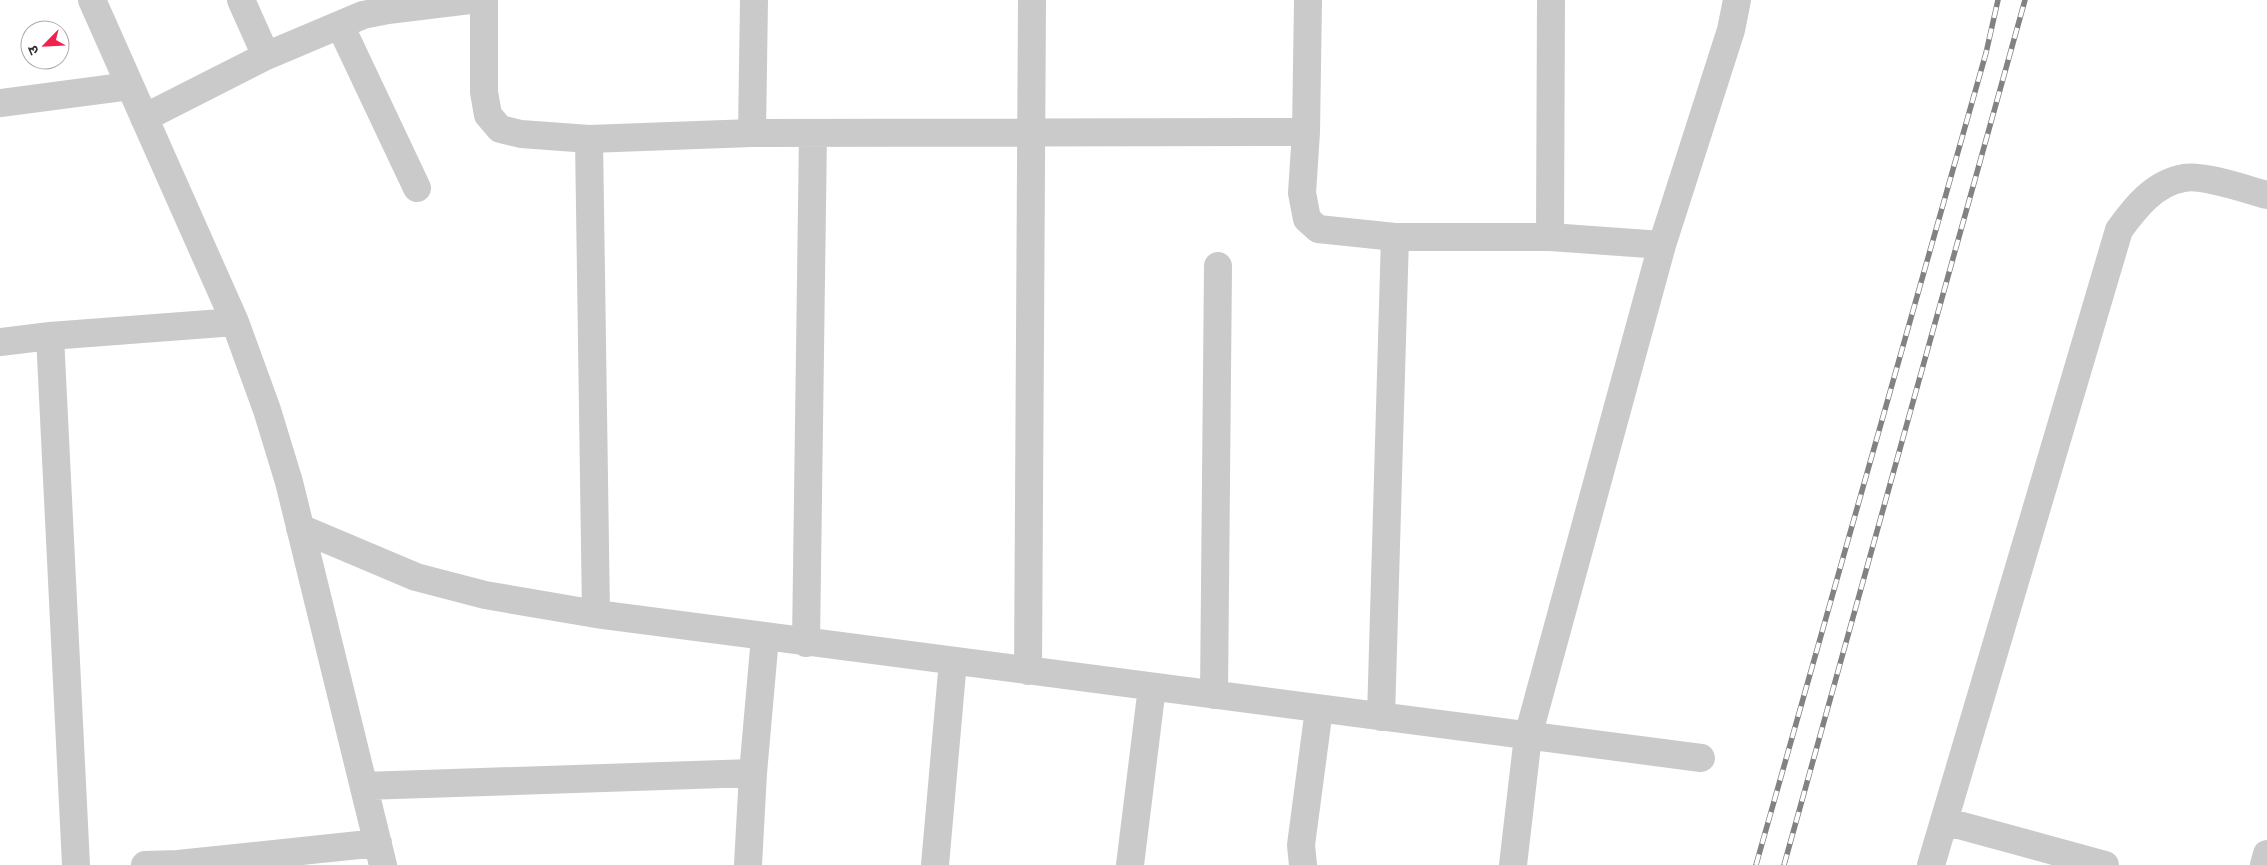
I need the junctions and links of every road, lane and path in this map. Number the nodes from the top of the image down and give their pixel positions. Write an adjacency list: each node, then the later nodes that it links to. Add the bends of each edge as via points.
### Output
1 (92, 0): 12 (street)
2 (240, 0): 11 (street)
3 (470, 0): 10 (street, via 388,10 363,15)
4 (484, 0): 19 (street, via 484,92 488,115 500,129 514,133)
5 (754, 0): 16 (street)
6 (1032, 0): 18 (street)
7 (1308, 0): 15 (street)
8 (1551, 0): 23 (street)
9 (1737, 0): 24 (street, via 1731,30)
10 (340, 25): 11 (street); 20 (street)
11 (266, 56): 14 (street)
12 (130, 86): 13 (street); 14 (street)
13 (0, 103)
14 (144, 118): 26 (street)
15 (1306, 132): 18 (street); 22 (street, via 1302,193 1307,219 1318,229)
16 (752, 133): 17 (street); 19 (street)
17 (813, 133): 18 (street); 32 (street)
18 (1031, 134): 34 (street)
19 (589, 139): 30 (street)
20 (417, 188)
21 (2267, 195): 43 (street, via 2184,177 2161,187 2137,204 2119,230)
22 (1395, 237): 23 (street); 38 (street)
23 (1550, 237): 24 (street)
24 (1662, 245): 39 (street)
25 (1218, 266): 36 (street)
26 (235, 322): 27 (street); 29 (street, via 267,410)
27 (50, 336): 28 (street); 47 (street)
28 (0, 342)
29 (300, 528): 30 (street, via 416,577 484,595); 42 (street)
30 (596, 614): 31 (street)
31 (766, 637): 32 (street); 41 (street)
32 (806, 643): 33 (street)
33 (954, 661): 34 (street); 50 (street)
34 (1028, 671): 35 (street)
35 (1152, 687): 36 (street); 51 (street)
36 (1214, 695): 37 (street)
37 (1319, 709): 38 (street); 52 (street, via 1301,845)
38 (1381, 717): 39 (street)
39 (1528, 736): 40 (street); 53 (street)
40 (1701, 758)
41 (753, 774): 42 (street); 49 (street)
42 (364, 786): 44 (street)
43 (1944, 821): 54 (street); 55 (street)
44 (380, 854): 46 (street)
45 (2267, 854): 56 (street)
46 (178, 864): 48 (street)
47 (76, 865)
48 (145, 865)
49 (748, 865)
50 (935, 865)
51 (1130, 865)
52 (1302, 865)
53 (1513, 865)
54 (1931, 865)
55 (2105, 865)
56 (2264, 865)

